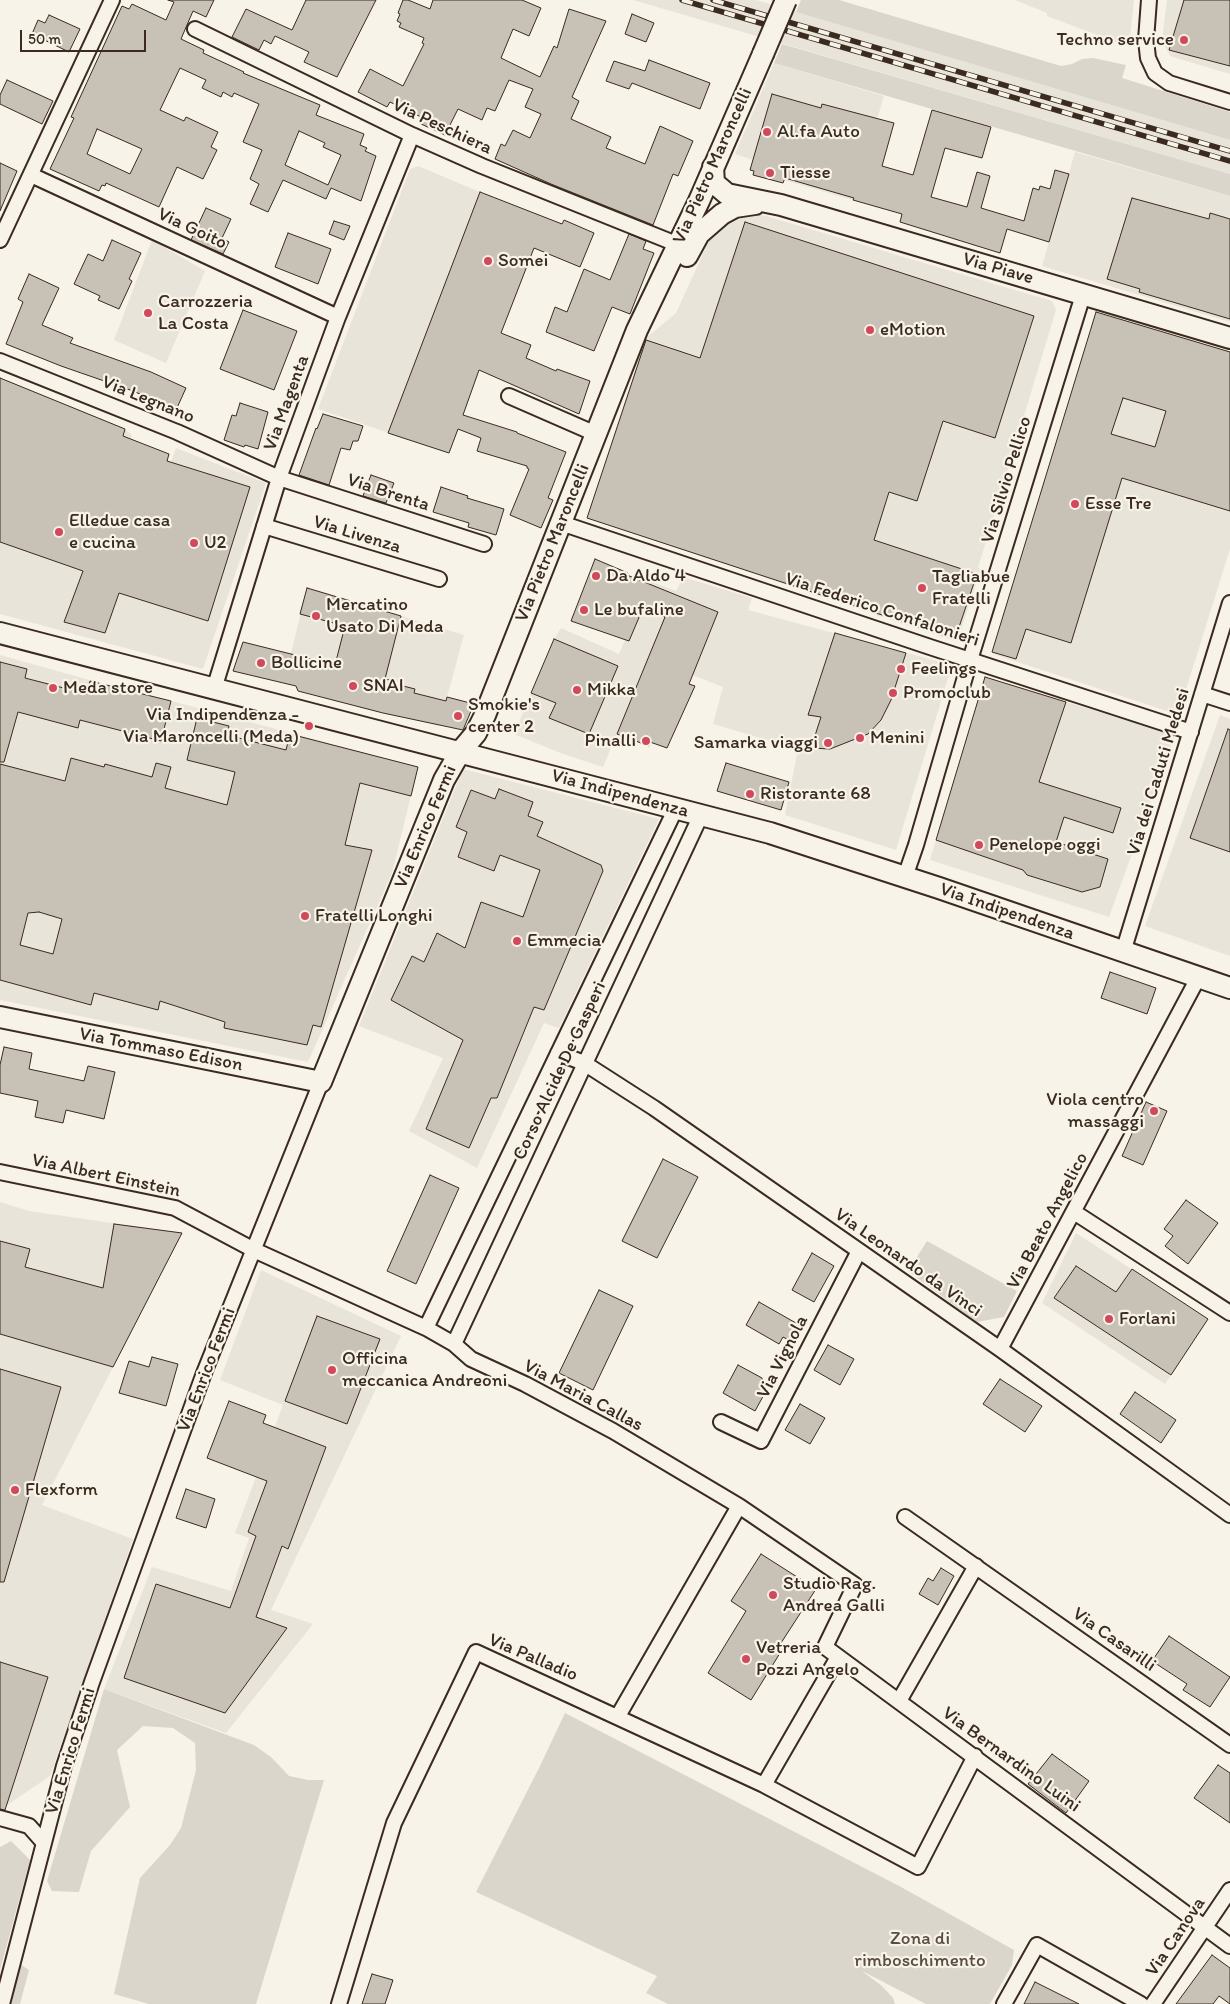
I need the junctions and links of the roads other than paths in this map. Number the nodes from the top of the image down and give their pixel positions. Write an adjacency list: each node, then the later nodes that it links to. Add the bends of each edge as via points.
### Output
1 (112, 0): 9 (street)
2 (786, 0): 7 (street, Via Pietro Maroncelli, bridge)
3 (1149, 0): 5 (street, via 1146,35 1148,58 1155,73 1162,79)
4 (195, 29): 6 (street, Via Peschiera)
5 (1230, 102)
6 (412, 135): 12 (street, Via Peschiera); 14 (street, Via Magenta)
7 (724, 143): 8 (street, Via Pietro Maroncelli); 10 (street, via 722,167 730,181 748,194)
8 (713, 167): 10 (street, via 714,183 722,191); 12 (street, Via Pietro Maroncelli)
9 (31, 175): 11 (street); 14 (street, Via Goito)
10 (773, 203): 13 (street, Via Piave); 15 (street, Via Pietro Maroncelli, via 735,207 711,222 699,234 668,289)
11 (0, 240)
12 (679, 245): 15 (street, Via Pietro Maroncelli)
13 (1084, 295): 16 (street, Via Piave); 27 (street, Via Silvio Pellico)
14 (338, 317): 20 (street, Via Magenta)
15 (638, 330): 19 (street, Via Pietro Maroncelli)
16 (1230, 338)
17 (0, 361): 20 (street, Via Legnano, via 177,432)
18 (509, 396): 19 (street)
19 (596, 434): 21 (street, Via Pietro Maroncelli)
20 (279, 478): 22 (street, Via Magenta); 23 (street, Via Brenta)
21 (562, 522): 27 (street, Via Federico Confalonieri); 32 (street, Via Pietro Maroncelli, via 485,716)
22 (264, 526): 24 (street, Via Livenza); 28 (street, Via Magenta)
23 (484, 544)
24 (439, 579)
25 (1230, 603): 29 (street, Via dei Caduti Medesi)
26 (0, 633): 28 (street, Via Indipendenza)
27 (970, 660): 31 (street, Via Federico Confalonieri); 35 (street, Via Silvio Pellico)
28 (214, 689): 32 (street, Via Indipendenza)
29 (1202, 694): 30 (street); 31 (street, Via dei Caduti Medesi)
30 (1230, 703)
31 (1191, 732): 36 (street, Via dei Caduti Medesi)
32 (460, 752): 33 (street, Via Indipendenza); 42 (street, Via Enrico Fermi, via 444,780)
33 (676, 808): 34 (street, Via Indipendenza); 40 (street, Corso Alcide De Gasperi)
34 (701, 814): 35 (street, Via Indipendenza, via 788,838); 41 (street, Corso Alcide De Gasperi)
35 (905, 877): 36 (street, Via Indipendenza)
36 (1123, 952): 37 (street, Via Indipendenza)
37 (1198, 978): 38 (street, Via Indipendenza); 44 (street, Via Beato Angelico)
38 (1230, 988)
39 (0, 1017): 42 (street, Via Tommaso Edison)
40 (558, 1053): 41 (street, Via Leonardo da Vinci); 48 (street, Corso Alcide De Gasperi)
41 (584, 1063): 46 (street, Via Leonardo da Vinci); 49 (street, Corso Alcide De Gasperi)
42 (321, 1082): 45 (street, Via Enrico Fermi)
43 (0, 1172): 45 (street, Via Albert Einstein, via 175,1208)
44 (1074, 1212): 47 (street); 50 (street, Via Beato Angelico)
45 (254, 1250): 48 (street, Via Maria Callas); 64 (street, Via Enrico Fermi, via 204,1374 92,1682 64,1766)
46 (859, 1251): 50 (street, Via Leonardo da Vinci); 51 (street, Via Vignola, via 761,1441)
47 (1230, 1313)
48 (426, 1328): 49 (street, Via Maria Callas)
49 (454, 1344): 52 (street, Via Maria Callas, via 471,1358 612,1431)
50 (1000, 1349): 53 (street, Via Leonardo da Vinci)
51 (721, 1422)
52 (739, 1506): 56 (street, Via Maria Callas); 59 (street)
53 (1230, 1515)
54 (905, 1517): 55 (street, Via Casarilli)
55 (976, 1566): 58 (street); 60 (street, Via Casarilli)
56 (855, 1585): 57 (street, Via Bernardino Luini, via 825,1647)
57 (838, 1657): 58 (street, Via Bernardino Luini); 62 (street)
58 (899, 1700): 61 (street, Via Bernardino Luini)
59 (618, 1716): 62 (street); 69 (street, Via Palladio, via 476,1652 394,1823)
60 (1230, 1745)
61 (975, 1756): 62 (street, via 918,1867); 66 (street, Via Bernardino Luini)
62 (764, 1785)
63 (0, 1818): 64 (street, via 29,1826)
64 (44, 1842): 68 (street, Via Enrico Fermi)
65 (1230, 1890): 66 (street, Via Canova)
66 (1206, 1926): 67 (street, Via Bernardino Luini); 72 (street, Via Canova)
67 (1230, 1946)
68 (2, 2004)
69 (339, 2004)
70 (1004, 2004): 71 (street, via 1037,1945)
71 (1141, 2004)
72 (1153, 2004)

